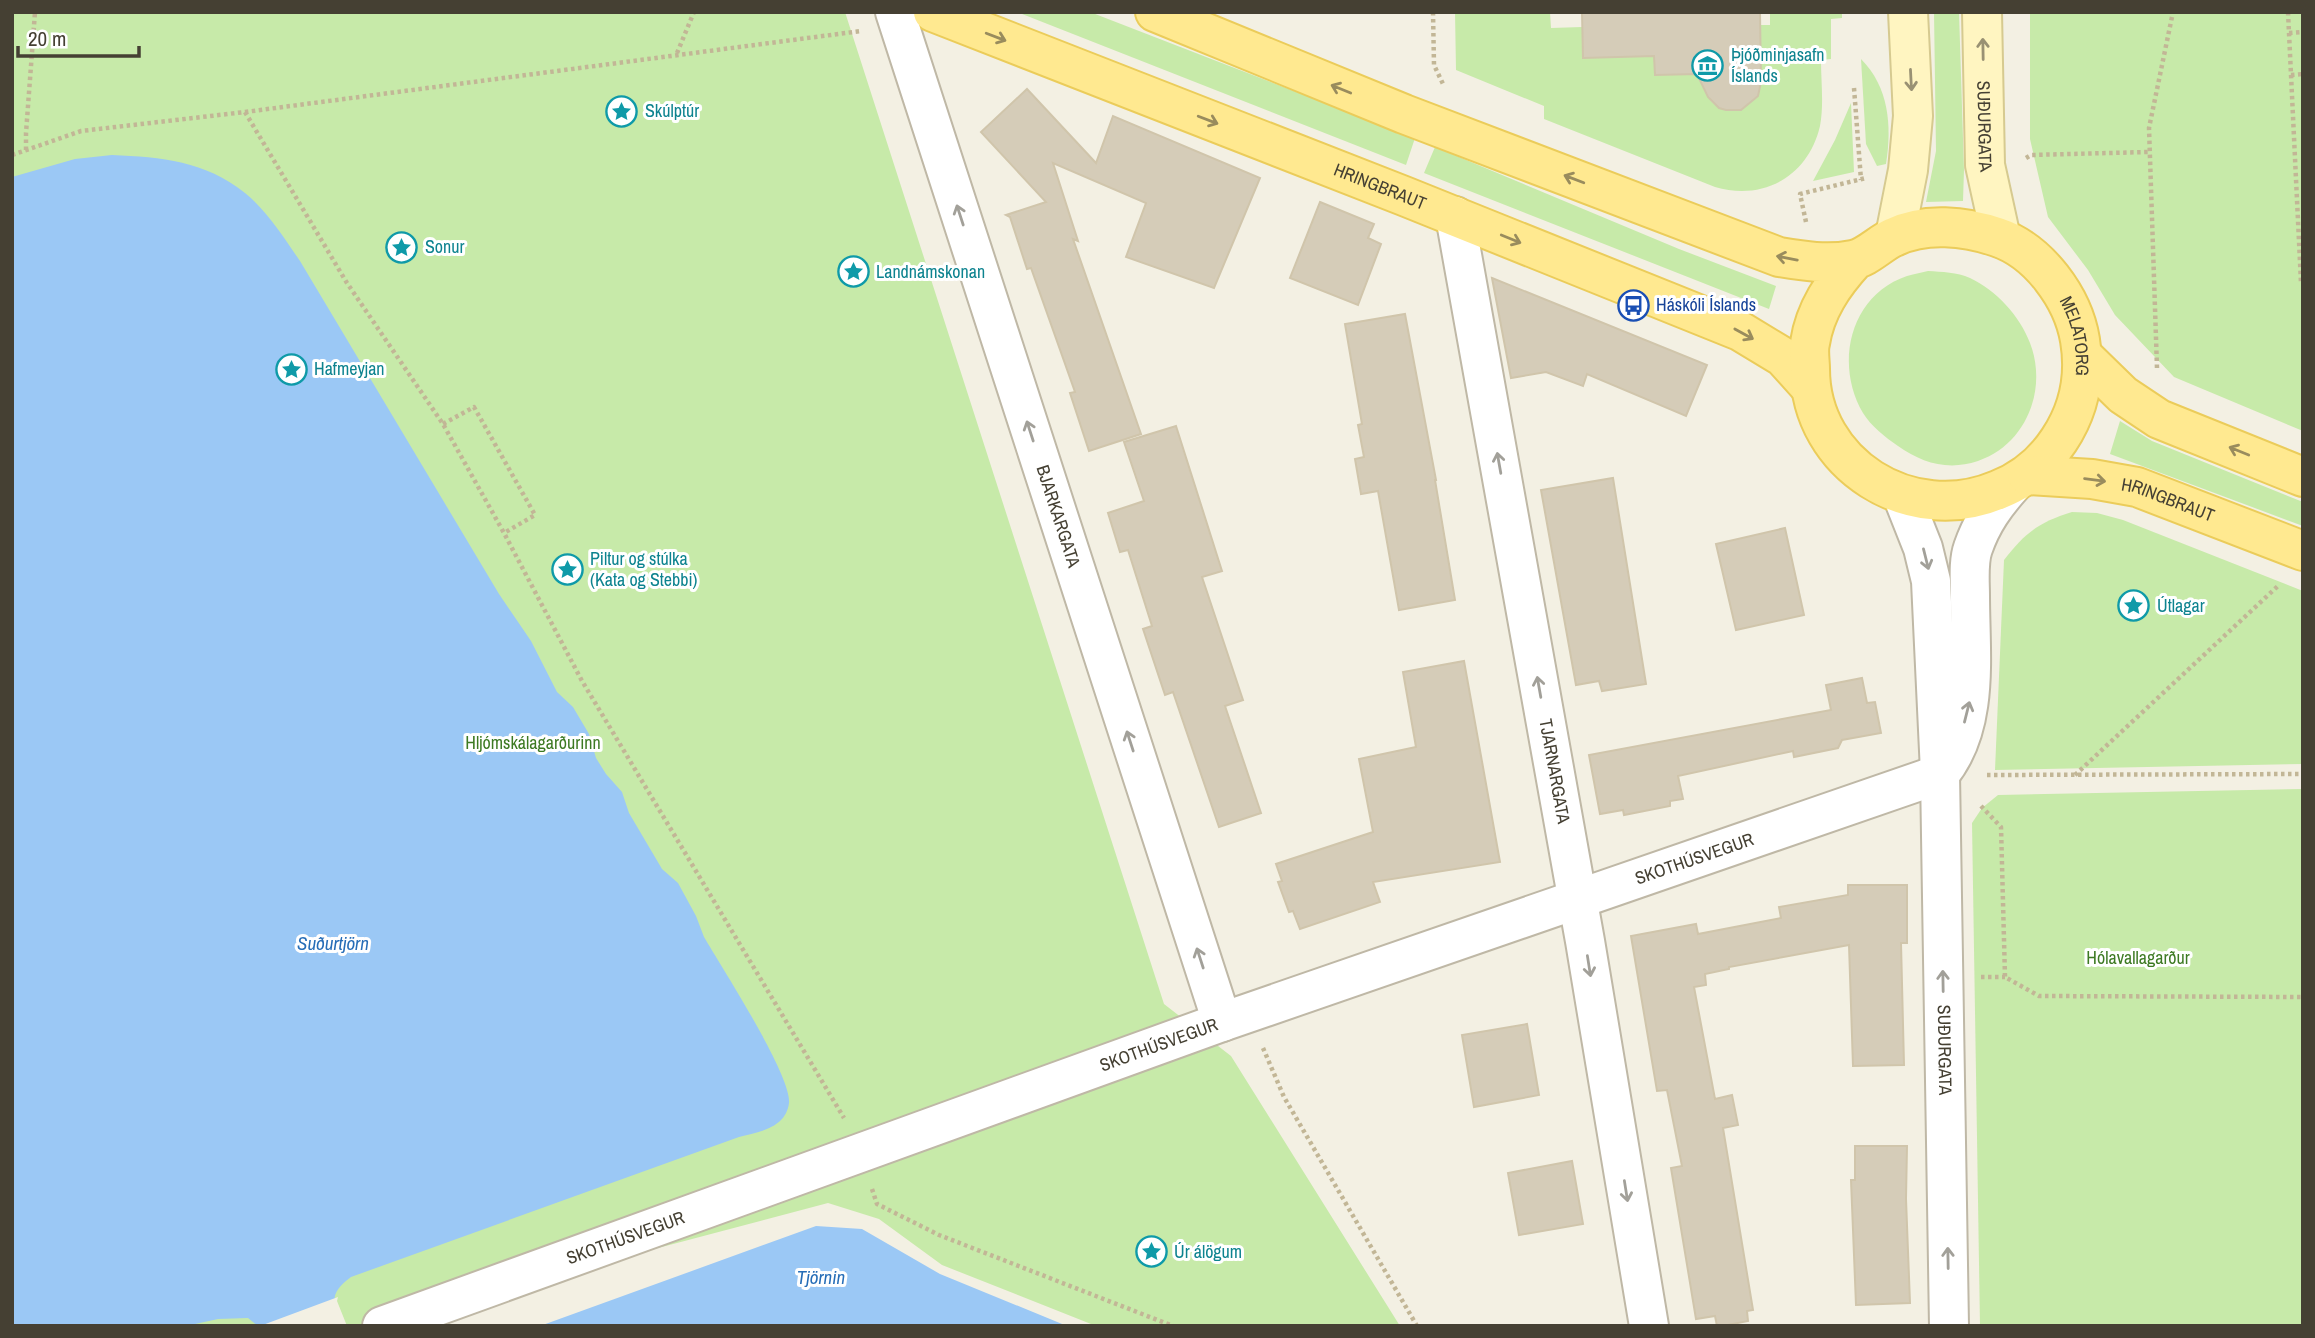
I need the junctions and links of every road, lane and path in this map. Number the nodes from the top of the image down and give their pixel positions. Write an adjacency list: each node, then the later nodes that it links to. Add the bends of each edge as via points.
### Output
1 (35, 12): 22 (path)
2 (694, 12): 14 (path)
3 (895, 12): 54 (street, BJARKARGATA, one-way to 3)
4 (933, 12): 30 (main road, HRINGBRAUT, one-way to 30)
5 (1154, 12): 34 (main road, one-way to 5, via 1814,262 1779,257 1404,114)
6 (1433, 12): 17 (path, via 1434,65)
7 (1908, 12): 31 (main road, one-way to 31, via 1913,116)
8 (1982, 12): 32 (main road, SUÐURGATA, one-way to 8, via 1985,165)
9 (2173, 12): 23 (path, via 2148,128)
10 (2288, 12): 13 (path)
11 (862, 31): 14 (path)
12 (2303, 32): 13 (path)
13 (2289, 33): 16 (path)
14 (677, 54): 19 (path)
15 (2303, 74): 16 (path)
16 (2291, 75): 20 (path)
17 (1443, 85)
18 (1854, 88): 28 (path)
19 (245, 111): 22 (path, via 81,131); 39 (path, via 347,283)
20 (2293, 116): 21 (path); 25 (path)
21 (2303, 116)
22 (26, 150): 24 (path)
23 (2148, 152): 27 (path, via 2031,155); 37 (path)
24 (12, 155)
25 (2295, 158): 26 (path); 29 (path)
26 (2303, 158)
27 (2017, 161)
28 (1861, 180)
29 (2300, 200): 33 (path)
30 (1455, 216): 38 (main road, HRINGBRAUT, one-way to 38, via 1740,331 1783,358); 50 (street, TJARNARGATA, one-way to 30)
31 (1895, 236): 32 (main road, MELATORG, via 1930,227 1966,228); 34 (main road, MELATORG)
32 (2001, 238): 36 (main road, MELATORG, via 2036,260 2064,294)
33 (2301, 242): 35 (path)
34 (1855, 260): 38 (main road, MELATORG, via 1820,308 1809,344)
35 (2303, 283)
36 (2083, 356): 40 (main road, one-way to 36, via 2159,419 2123,395); 41 (main road, MELATORG, via 2080,395 2069,425 2051,452)
37 (2157, 376)
38 (1810, 387): 42 (main road, MELATORG, via 1832,442 1853,466)
39 (443, 424): 43 (path); 43 (path, via 474,407 535,515)
40 (2303, 477)
41 (2020, 480): 42 (main road, MELATORG, via 1984,496 1956,501); 44 (main road, HRINGBRAUT, one-way to 44, via 2092,479 2137,487); 45 (street, one-way to 41, via 1959,742 1969,702 1972,550 1989,511)
42 (1902, 495): 45 (street, SUÐURGATA, one-way to 45, via 1931,581)
43 (504, 533): 56 (path, via 582,681)
44 (2294, 565): 48 (path)
45 (1940, 774): 50 (street, SKOTHÚSVEGUR); 62 (street, SUÐURGATA, one-way to 45)
46 (2303, 774): 48 (path)
47 (1983, 775): 48 (path)
48 (2075, 775)
49 (1977, 802): 52 (path, via 2001,827)
50 (1577, 899): 54 (street, SKOTHÚSVEGUR); 61 (street, TJARNARGATA, one-way to 61)
51 (1975, 977): 52 (path)
52 (2005, 977): 53 (path, via 2039,996)
53 (2303, 997)
54 (1222, 1022): 58 (street, SKOTHÚSVEGUR)
55 (1260, 1039): 60 (path, via 1284,1097)
56 (850, 1127)
57 (868, 1178): 59 (path, via 877,1204 939,1236)
58 (382, 1326)
59 (1172, 1326)
60 (1417, 1326)
61 (1649, 1326)
62 (1949, 1326)

